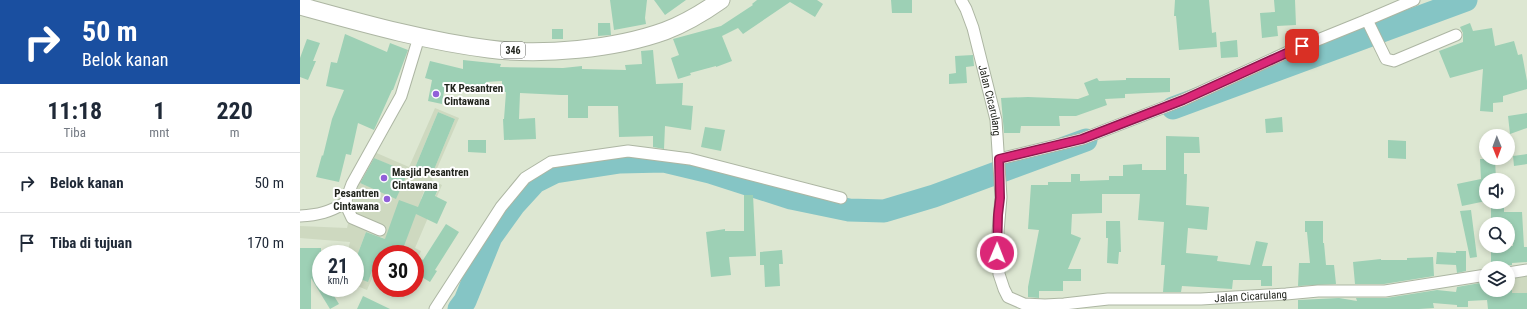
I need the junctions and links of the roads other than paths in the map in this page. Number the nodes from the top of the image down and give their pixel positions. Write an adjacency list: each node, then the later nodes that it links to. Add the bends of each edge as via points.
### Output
1 (721, 0): 7 (main road, 346, via 702,13 666,30 620,43 594,47 532,51 491,49)
2 (961, 0): 8 (street, Jalan Cicarulang, via 973,28 996,120)
3 (1414, 0): 5 (street)
4 (300, 6): 7 (main road, 346, via 361,24)
5 (1367, 20): 6 (street, via 1386,59 1394,61); 8 (street, via 1288,52 1183,100 1082,139)
6 (1456, 35)
7 (419, 37): 10 (street, via 401,96 352,184)
8 (998, 164): 15 (street, Jalan Cicarulang, via 999,274 1008,297 1024,304 1064,304 1108,299 1201,299 1318,291 1385,291)
9 (841, 198): 16 (street, via 697,161 628,151 551,162 525,178 500,207)
10 (345, 203): 11 (street, via 331,211); 12 (street, via 352,218)
11 (300, 216)
12 (380, 230)
13 (1527, 270): 14 (street)
14 (1515, 272)
15 (1479, 276)
16 (436, 309)

